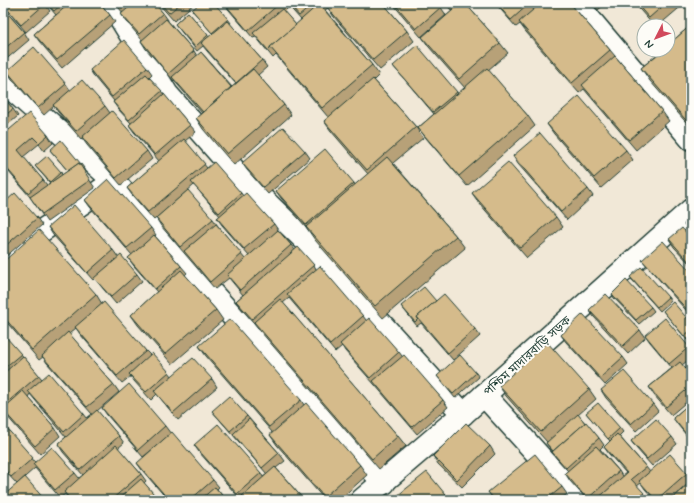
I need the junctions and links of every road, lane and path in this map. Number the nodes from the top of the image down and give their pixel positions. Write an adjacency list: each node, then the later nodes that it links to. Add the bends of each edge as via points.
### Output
1 (111, 3): 9 (street, via 167,94 244,182 307,242)
2 (576, 3): 4 (street)
3 (3, 81): 5 (street)
4 (691, 139)
5 (114, 181): 7 (street, via 40,232); 10 (street, via 189,268)
6 (691, 210): 8 (street, পশ্চিম মাদারবাড়ি সড়ক)
7 (3, 268)
8 (484, 395): 9 (street, পশ্চিম মাদারবাড়ি সড়ক); 12 (street)
9 (463, 414): 10 (street, পশ্চিম মাদারবাড়ি সড়ক)
10 (384, 483): 11 (street, পশ্চিম মাদারবাড়ি সড়ক)
11 (362, 500)
12 (579, 500)

